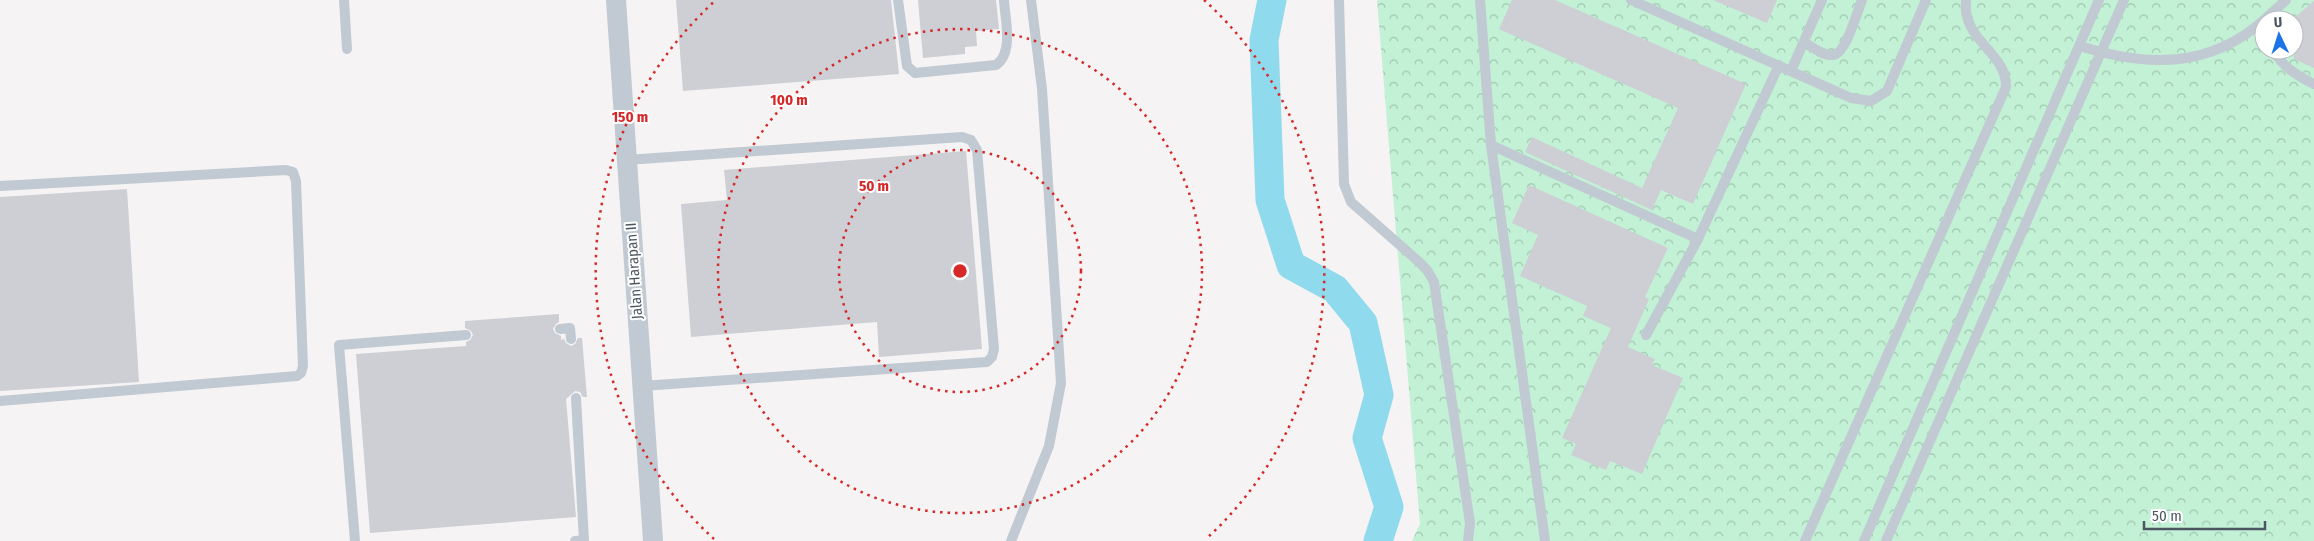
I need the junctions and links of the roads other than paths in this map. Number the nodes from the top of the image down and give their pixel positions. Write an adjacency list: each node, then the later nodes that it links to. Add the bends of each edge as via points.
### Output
1 (344, 0): 20 (lane)
2 (616, 0): 27 (street, Jalan Harapan II)
3 (898, 0): 4 (lane, via 907,66 915,73 996,65 1003,60 1006,52)
4 (1004, 0)
5 (1031, 0): 40 (lane, via 1042,89 1061,383 1049,446)
6 (1339, 0): 41 (lane, via 1344,184 1351,202 1418,261 1434,282 1470,523)
7 (1480, 0): 26 (lane)
8 (1631, 0): 23 (lane)
9 (1822, 0): 18 (lane)
10 (1862, 0): 18 (lane, via 1839,53 1833,56 1823,54)
11 (1926, 0): 24 (lane, via 1887,90 1871,101 1851,98)
12 (1966, 0): 43 (lane, via 1966,16 1975,34 2003,68 2006,87)
13 (2099, 0): 19 (lane)
14 (2124, 0): 21 (lane)
15 (2286, 0): 16 (lane)
16 (2275, 10)
17 (2254, 27): 21 (lane, via 2213,53 2175,61)
18 (1804, 42): 24 (lane)
19 (2080, 46): 21 (lane); 44 (lane)
20 (348, 49)
21 (2102, 53): 45 (lane)
22 (2280, 60): 25 (lane, via 2298,76)
23 (1779, 65): 24 (lane); 29 (lane)
24 (1791, 71)
25 (2314, 84)
26 (1491, 145): 29 (lane); 42 (lane)
27 (626, 160): 34 (street, Jalan Harapan II); 34 (lane, via 962,137 971,140 977,150 994,350 987,362)
28 (0, 186): 36 (lane, via 291,170 296,181 303,366 297,376)
29 (1698, 239): 32 (lane)
30 (560, 329): 33 (lane, via 570,328)
31 (466, 335): 37 (lane, via 339,345)
32 (1646, 335)
33 (571, 339)
34 (642, 386): 39 (street, Jalan Harapan II)
35 (576, 398): 38 (lane, via 584,540)
36 (0, 401)
37 (355, 541)
38 (575, 541)
39 (653, 541)
40 (1011, 541)
41 (1468, 541)
42 (1545, 541)
43 (1805, 541)
44 (1864, 541)
45 (1886, 541)

